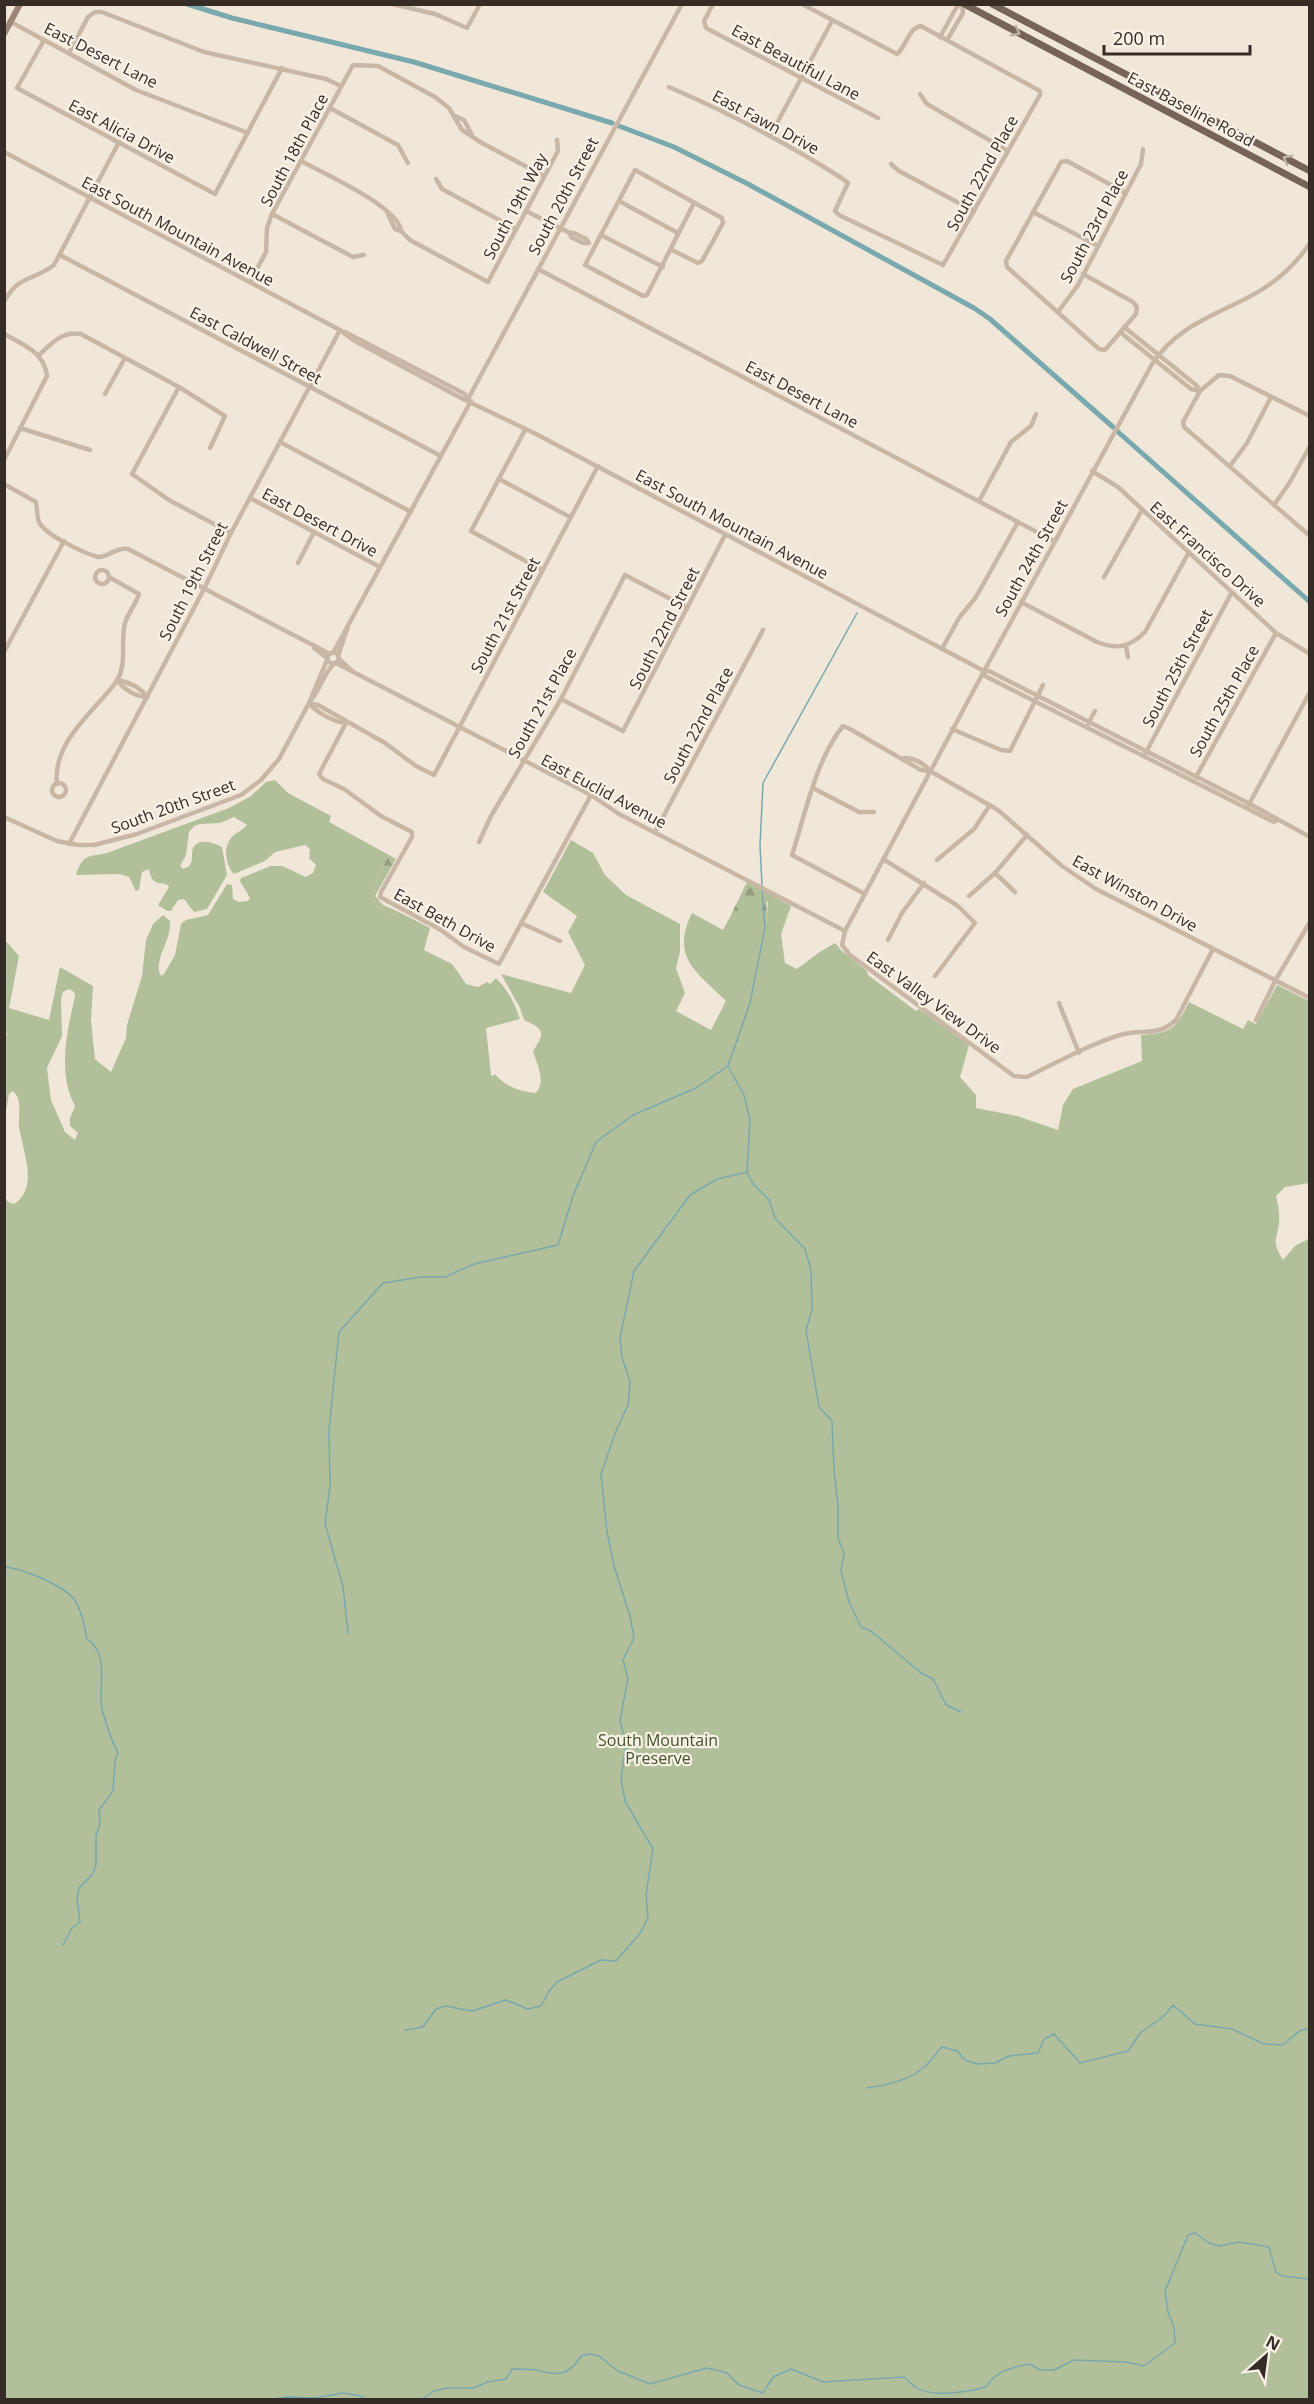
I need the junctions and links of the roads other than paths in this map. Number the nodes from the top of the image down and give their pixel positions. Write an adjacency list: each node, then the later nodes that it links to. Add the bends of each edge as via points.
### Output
1 (20, 4): 10 (main road)
2 (392, 4): 3 (street, via 435,14 466,28)
3 (480, 4)
4 (682, 4): 47 (street, South 20th Street)
5 (713, 4): 17 (street, East Beautiful Lane, via 706,28)
6 (802, 4): 9 (street)
7 (962, 4): 12 (street); 14 (street, via 963,13); 24 (main road, East Baseline Road, one-way to 24)
8 (992, 4): 22 (main road, East Baseline Road)
9 (832, 21): 12 (street, via 897,54 916,26); 17 (street)
10 (11, 22): 11 (main road); 13 (street, East Desert Lane)
11 (4, 34)
12 (940, 37): 14 (street)
13 (44, 40): 15 (street, East Desert Lane); 28 (street, East Alicia Drive, via 17,88)
14 (947, 40): 30 (street, South 22nd Place, via 1040,91)
15 (69, 53): 16 (street, via 88,17 102,12 204,52); 25 (street, East Desert Lane, via 136,90)
16 (282, 68): 18 (street); 25 (street)
17 (801, 78): 23 (street, East Beautiful Lane); 26 (street)
18 (341, 86): 21 (street, South 18th Place); 36 (street, South 18th Place, via 353,65 378,66 435,97 455,116 462,130)
19 (669, 87): 26 (street, East Fawn Drive)
20 (920, 94): 30 (street, via 927,104)
21 (330, 108): 32 (street, South 18th Place); 33 (street, via 398,145)
22 (1201, 114): 24 (main road); 35 (main road, East Baseline Road, one-way to 22)
23 (879, 118)
24 (1195, 126): 38 (main road, East Baseline Road)
25 (248, 132): 28 (street, East Alicia Drive, via 215,194)
26 (770, 136): 57 (street, East Fawn Drive, via 848,183 836,210 839,215)
27 (557, 140): 36 (street, South 19th Way, via 558,151)
28 (118, 142): 40 (street)
29 (1143, 149): 39 (street, South 23rd Place, via 1141,164)
30 (1008, 151): 44 (street, South 22nd Place)
31 (4, 152): 40 (street, East South Mountain Avenue)
32 (301, 161): 46 (street, South 18th Place); 48 (street, South 19th Way, via 375,201 387,212 395,229 410,240 488,282)
33 (408, 163)
34 (891, 164): 44 (street)
35 (1310, 171)
36 (544, 176): 43 (street, South 19th Way)
37 (436, 179): 48 (street, via 442,189)
38 (1310, 187)
39 (1126, 193): 45 (street, via 1067,161 1061,162); 53 (street, South 23rd Place)
40 (89, 197): 55 (street); 61 (street, East South Mountain Avenue)
41 (619, 201): 42 (street, via 635,170); 49 (street); 50 (street)
42 (694, 203): 49 (street); 54 (street, via 722,218 723,223 702,261 698,263)
43 (526, 211): 47 (street); 48 (street, South 19th Way)
44 (974, 211): 57 (street, South 22nd Place)
45 (1033, 212): 53 (street); 63 (street, via 1006,267)
46 (272, 214): 56 (street, via 353,257); 61 (street, South 18th Place, via 266,252)
47 (560, 228): 52 (street); 59 (street, South 20th Street)
48 (516, 229)
49 (678, 233): 54 (street)
50 (601, 235): 52 (street); 58 (street)
51 (1310, 243): 68 (street, South 24th Street, via 1279,277 1247,298 1196,322)
52 (592, 245): 58 (street, via 585,265 643,296)
53 (1098, 246): 60 (street, South 23rd Place)
54 (672, 250): 58 (street)
55 (60, 255): 62 (street, via 47,270 16,284); 70 (street, East Caldwell Street)
56 (364, 255)
57 (944, 265)
58 (663, 267)
59 (538, 269): 75 (street, South 20th Street); 92 (street, East Desert Lane)
60 (1083, 274): 63 (street, South 23rd Place); 65 (street, via 1137,307)
61 (250, 282): 64 (street, East South Mountain Avenue)
62 (4, 302)
63 (1058, 312): 65 (street, via 1099,349 1105,350)
64 (340, 330): 70 (street, South 19th Street); 75 (street, East South Mountain Avenue, via 456,389)
65 (1122, 330): 68 (street)
66 (4, 334): 67 (street)
67 (39, 355): 69 (street, via 57,339 72,333); 78 (street, via 47,376)
68 (1157, 357): 72 (street); 88 (street, South 24th Street)
69 (125, 358): 71 (street); 73 (street)
70 (310, 386): 80 (street, South 19th Street); 84 (street, East Caldwell Street)
71 (178, 387): 82 (street, via 225,416); 99 (street, via 132,474 169,500)
72 (1200, 391): 74 (street, via 1223,374); 87 (street, via 1188,410 1184,427)
73 (105, 394)
74 (1271, 397): 77 (street); 87 (street)
75 (470, 400): 79 (street, East South Mountain Avenue); 84 (street, South 20th Street)
76 (1036, 414): 92 (street, via 1031,426 1011,442)
77 (1310, 416)
78 (20, 428): 83 (street); 85 (street)
79 (525, 430): 86 (street, East South Mountain Avenue); 89 (street)
80 (279, 442): 91 (street, South 19th Street); 95 (street)
81 (1310, 446): 93 (street)
82 (210, 448)
83 (90, 450)
84 (441, 456): 95 (street, South 20th Street)
85 (4, 460)
86 (598, 466): 96 (street, South 21st Street); 100 (street, East South Mountain Avenue)
87 (1230, 466): 93 (street)
88 (1092, 471): 94 (street, East Francisco Drive, via 1112,482); 103 (street, South 24th Street)
89 (499, 479): 96 (street); 107 (street, via 471,531)
90 (4, 484): 102 (street, via 36,502 39,522)
91 (250, 498): 98 (street, East Desert Drive); 99 (street, South 19th Street)
92 (979, 501): 97 (street, East Desert Lane)
93 (1274, 505): 101 (street)
94 (1142, 510): 104 (street, East Francisco Drive); 109 (street)
95 (411, 512): 106 (street, South 20th Street)
96 (570, 518): 107 (street, South 21st Street)
97 (1018, 522): 103 (street, East Desert Lane); 118 (street)
98 (314, 532): 105 (street); 106 (street, East Desert Drive)
99 (231, 533): 110 (street, South 19th Street)
100 (725, 535): 113 (street, South 22nd Street); 118 (street, East South Mountain Avenue)
101 (1310, 536)
102 (64, 541): 110 (street, via 98,557 128,549); 119 (street)
103 (1054, 541): 112 (street, South 24th Street)
104 (1190, 552): 111 (street, East Francisco Drive); 117 (street, via 1145,632)
105 (298, 563)
106 (380, 567): 114 (street, South 20th Street)
107 (542, 570): 137 (street, South 21st Street)
108 (109, 577): 125 (street, via 139,594 125,626 123,661)
109 (1104, 577)
110 (204, 589): 121 (street); 130 (street, South 19th Street)
111 (1232, 592): 116 (street, East Francisco Drive); 139 (street, South 25th Street)
112 (1021, 602): 117 (street, via 1097,642 1110,647); 124 (street, South 24th Street)
113 (686, 607): 132 (street, South 21st Place, via 625,575); 132 (street, South 22nd Street, via 623,731)
114 (348, 626): 121 (street, South 20th Street); 123 (street, South 20th Street)
115 (763, 630): 150 (street, South 22nd Place)
116 (1276, 633): 120 (street, East Francisco Drive); 142 (street, South 25th Place)
117 (1126, 646): 122 (street)
118 (942, 649): 124 (street, East South Mountain Avenue)
119 (4, 652)
120 (1310, 654)
121 (329, 656): 123 (street); 123 (street); 133 (street, South 20th Street)
122 (1128, 657)
123 (337, 661): 133 (street, South 20th Street); 137 (street, East Euclid Avenue)
124 (984, 671): 131 (street, East South Mountain Avenue); 138 (street, South 24th Street)
125 (117, 680): 126 (street); 128 (street); 143 (street, via 70,737 58,768)
126 (132, 685): 128 (street); 130 (street)
127 (1043, 685): 131 (street)
128 (129, 691): 130 (street)
129 (1310, 692): 147 (street)
130 (147, 697): 154 (street, South 19th Street)
131 (1036, 698): 136 (street, East South Mountain Avenue); 138 (street, via 1010,751)
132 (561, 699): 140 (street, South 21st Place)
133 (309, 703): 135 (street); 154 (street, South 20th Street, via 276,763 247,792 120,840)
134 (1095, 711): 136 (street)
135 (346, 723): 137 (street, South 21st Street, via 434,775); 163 (street, East Beth Drive, via 319,774 412,832 380,897 499,964)
136 (1088, 724): 139 (street, East South Mountain Avenue)
137 (459, 727): 140 (street, East Euclid Avenue)
138 (952, 729): 141 (street, South 24th Street)
139 (1145, 753): 142 (street, East South Mountain Avenue)
140 (524, 761): 145 (street, East Euclid Avenue); 153 (street, South 21st Place)
141 (930, 771): 144 (street, East Winston Drive, via 843,726); 146 (street, East Winston Drive); 155 (street, South 24th Street)
142 (1195, 779): 147 (street, East South Mountain Avenue)
143 (57, 784)
144 (813, 788): 148 (street, via 859,812); 160 (street, via 792,855)
145 (591, 795): 150 (street, East Euclid Avenue); 163 (street)
146 (990, 805): 151 (street, East Winston Drive); 156 (street, via 974,829)
147 (1249, 806): 152 (street, East South Mountain Avenue)
148 (874, 812)
149 (4, 817): 154 (street, South 20th Street, via 44,837)
150 (655, 832): 164 (street, East Euclid Avenue)
151 (1027, 835): 157 (street); 168 (street, East Winston Drive, via 1096,889)
152 (1310, 837)
153 (479, 842)
154 (69, 844)
155 (883, 859): 158 (street); 160 (street, South 24th Street)
156 (937, 860)
157 (995, 873): 159 (street); 161 (street)
158 (924, 883): 165 (street); 169 (street, via 975,923)
159 (1015, 892)
160 (865, 894): 164 (street, South 24th Street)
161 (969, 896)
162 (1310, 922): 170 (street)
163 (521, 923): 166 (street)
164 (845, 931): 167 (street, South 24th Street)
165 (888, 940)
166 (560, 941)
167 (842, 945): 174 (street, East Valley View Drive, via 850,955 1014,1076 1027,1077)
168 (1213, 949): 170 (street, East Winston Drive); 174 (street, via 1176,1020 1167,1028 1122,1034)
169 (935, 976)
170 (1275, 981): 171 (street, East Winston Drive); 173 (street)
171 (1310, 998)
172 (1059, 1003): 174 (street)
173 (1256, 1020)
174 (1079, 1053)

